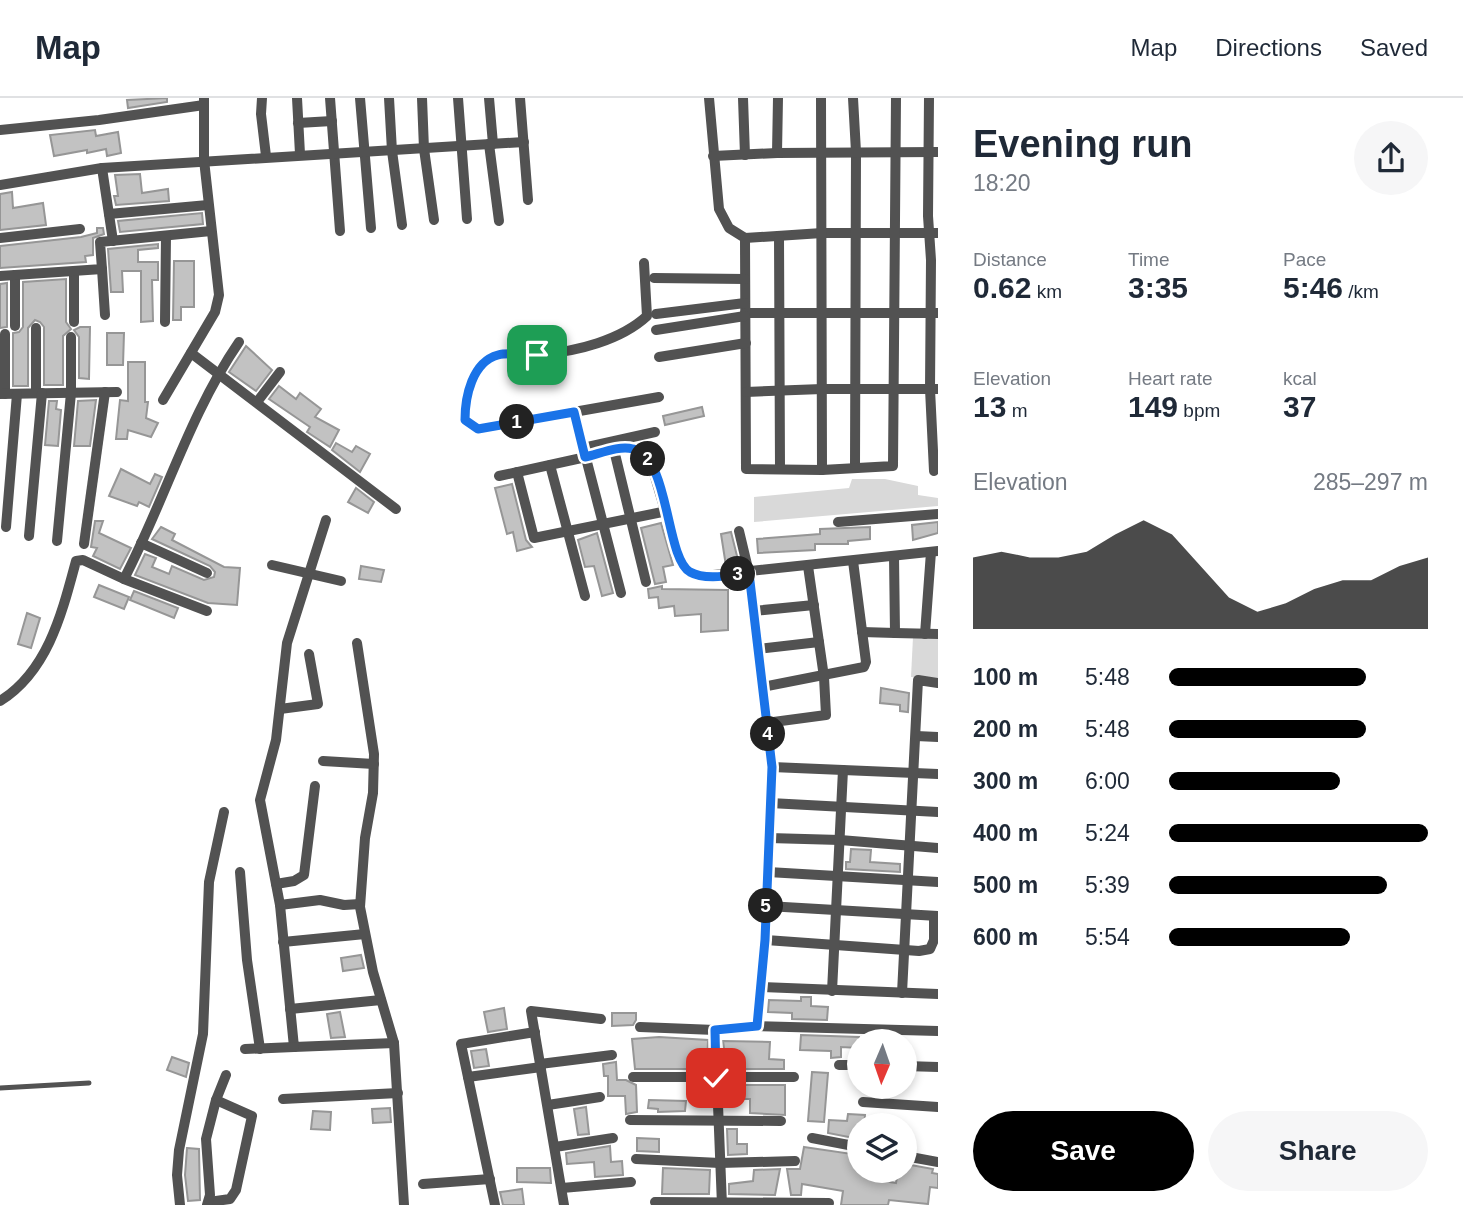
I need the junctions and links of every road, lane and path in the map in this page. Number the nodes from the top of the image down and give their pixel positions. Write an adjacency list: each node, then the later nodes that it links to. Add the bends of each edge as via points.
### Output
1 (262, 98): 35 (street)
2 (297, 98): 19 (street)
3 (330, 98): 18 (street)
4 (360, 98): 26 (street)
5 (389, 98): 25 (street)
6 (422, 98): 24 (street)
7 (458, 98): 23 (street)
8 (489, 98): 22 (street)
9 (520, 98): 21 (street)
10 (709, 98): 36 (street)
11 (743, 98): 34 (street)
12 (778, 98): 32 (street)
13 (821, 98): 27 (street)
14 (853, 98): 28 (street)
15 (896, 98): 29 (street)
16 (929, 98): 30 (street)
17 (204, 101): 20 (street); 37 (street)
18 (332, 121): 19 (street); 31 (street)
19 (298, 123): 33 (street)
20 (0, 130)
21 (524, 142): 22 (street); 40 (street)
22 (491, 144): 23 (street); 45 (street)
23 (460, 146): 24 (street); 43 (street)
24 (424, 149): 25 (street); 44 (street)
25 (392, 151): 26 (street); 46 (street)
26 (363, 152): 31 (street); 47 (street)
27 (822, 152): 28 (street); 32 (street); 51 (street)
28 (856, 152): 29 (street); 52 (street)
29 (895, 152): 30 (street); 53 (street)
30 (933, 152): 54 (street)
31 (335, 153): 33 (street); 50 (street)
32 (777, 153): 34 (street)
33 (300, 154): 35 (street)
34 (745, 155): 36 (street)
35 (266, 156): 37 (street)
36 (713, 156): 58 (street, via 719,209 729,228)
37 (204, 160): 38 (street); 41 (street)
38 (102, 168): 39 (street); 42 (street)
39 (0, 185)
40 (528, 200)
41 (208, 205): 42 (street); 49 (street)
42 (109, 214): 59 (street)
43 (467, 219)
44 (434, 220)
45 (499, 221)
46 (401, 225)
47 (371, 228)
48 (80, 229): 57 (street)
49 (211, 231): 55 (street); 84 (street, via 219,295 215,312)
50 (340, 231)
51 (822, 233): 52 (street); 56 (street); 69 (street)
52 (855, 233): 53 (street); 70 (street)
53 (895, 233): 54 (street); 71 (street)
54 (934, 233): 72 (street)
55 (166, 236): 59 (street); 76 (street)
56 (779, 236): 58 (street); 68 (street)
57 (0, 238)
58 (745, 238): 66 (street)
59 (113, 241): 61 (street, via 100,242)
60 (644, 263): 100 (street, via 647,316 632,330 562,353 497,355 478,369 465,398 465,420 478,429)
61 (102, 270): 62 (street); 74 (street)
62 (74, 272): 63 (street); 75 (street)
63 (15, 275): 64 (street); 77 (street)
64 (0, 276)
65 (654, 278): 66 (street)
66 (745, 279): 67 (street)
67 (745, 311): 68 (street); 73 (street); 79 (street); 83 (street)
68 (780, 313): 69 (street); 92 (street)
69 (822, 313): 70 (street); 88 (street)
70 (855, 313): 71 (street); 89 (street)
71 (894, 313): 72 (street); 90 (street)
72 (934, 313): 91 (street)
73 (656, 314)
74 (106, 315)
75 (74, 322)
76 (165, 322)
77 (15, 326)
78 (36, 328): 94 (street)
79 (656, 330)
80 (5, 334): 96 (street)
81 (71, 337): 95 (street)
82 (239, 342): 87 (street)
83 (746, 343): 85 (street); 93 (street)
84 (191, 353): 87 (street); 98 (street)
85 (659, 357)
86 (280, 372): 99 (street)
87 (218, 373): 99 (street); 124 (street)
88 (822, 389): 89 (street); 92 (street); 107 (street)
89 (855, 389): 90 (street); 105 (street)
90 (894, 389): 91 (street); 105 (street, via 893,466)
91 (934, 389): 108 (street)
92 (780, 391): 93 (street); 106 (street)
93 (746, 392): 106 (street, via 746,469)
94 (39, 393): 95 (street); 96 (street); 121 (street)
95 (71, 393): 122 (street); 123 (street, via 111,392)
96 (7, 394): 118 (street)
97 (659, 397): 100 (street)
98 (163, 400)
99 (257, 402): 111 (street)
100 (574, 412): 103 (street)
101 (655, 432): 103 (street)
102 (614, 450): 103 (street); 112 (street, via 643,452); 114 (street)
103 (584, 452): 104 (street); 117 (street)
104 (550, 465): 109 (street); 119 (street)
105 (855, 468): 107 (street)
106 (780, 469): 107 (street)
107 (822, 470)
108 (934, 471)
109 (517, 472): 110 (street); 119 (street, via 534,538)
110 (499, 476)
111 (396, 509)
112 (667, 511): 114 (street); 131 (street, via 676,552 685,569 704,576)
113 (938, 514): 116 (street)
114 (631, 519): 117 (street); 135 (street)
115 (326, 520): 132 (street)
116 (838, 522)
117 (604, 524): 119 (street); 136 (street)
118 (6, 527)
119 (566, 531): 137 (street)
120 (739, 531): 131 (street)
121 (29, 536)
122 (57, 541)
123 (84, 544)
124 (141, 544): 130 (street); 133 (street)
125 (934, 552): 126 (street); 143 (street)
126 (894, 556): 127 (street); 142 (street)
127 (853, 561): 129 (street); 141 (street)
128 (272, 565): 132 (street)
129 (808, 566): 131 (street); 138 (street)
130 (207, 573)
131 (749, 573): 140 (street)
132 (310, 574): 134 (street); 153 (street, via 287,643)
133 (124, 579): 139 (street); 152 (street, via 76,561 47,648 21,688)
134 (341, 581)
135 (646, 582)
136 (621, 593)
137 (585, 596)
138 (814, 605): 140 (street); 145 (street)
139 (207, 611)
140 (753, 611): 147 (street)
141 (862, 632): 142 (street); 149 (street, via 864,667)
142 (895, 633): 143 (street)
143 (925, 634): 144 (street)
144 (938, 634)
145 (819, 642): 147 (street); 149 (street)
146 (357, 643): 158 (street)
147 (758, 649): 151 (street)
148 (309, 654): 153 (street, via 318,704)
149 (824, 677): 151 (street); 154 (street, via 826,715)
150 (938, 683): 155 (street, via 918,680)
151 (762, 687): 154 (street)
152 (0, 702)
153 (279, 709): 178 (street, via 260,800)
154 (766, 723): 159 (street)
155 (916, 736): 156 (street); 161 (street)
156 (938, 737)
157 (323, 761): 158 (street)
158 (374, 764): 179 (street)
159 (772, 767): 160 (street); 164 (street)
160 (844, 770): 161 (street); 165 (street)
161 (914, 773): 162 (street); 167 (street)
162 (938, 775)
163 (315, 786): 178 (street, via 304,875)
164 (770, 803): 165 (street); 169 (street)
165 (841, 807): 167 (street); 170 (street)
166 (224, 812): 246 (street, via 209,882 203,1034 179,1150)
167 (912, 813): 168 (street); 171 (street)
168 (938, 813)
169 (769, 838): 170 (street); 174 (street)
170 (840, 840): 171 (street); 175 (street)
171 (910, 846): 172 (street); 176 (street)
172 (938, 848)
173 (240, 872): 205 (street)
174 (768, 872): 175 (street); 181 (street)
175 (838, 876): 176 (street); 182 (street)
176 (908, 881): 177 (street); 183 (street)
177 (938, 882)
178 (276, 884): 180 (street)
179 (360, 904): 180 (street, via 320,900); 185 (street)
180 (280, 905): 187 (street)
181 (766, 906): 182 (street); 186 (street)
182 (836, 910): 183 (street); 188 (street)
183 (906, 914): 184 (street); 189 (street)
184 (936, 916): 189 (street, via 930,949)
185 (365, 934): 187 (street); 194 (street)
186 (765, 940): 188 (street); 190 (street)
187 (283, 942): 195 (street)
188 (834, 945): 189 (street); 191 (street)
189 (905, 950): 192 (street)
190 (760, 987): 191 (street); 197 (street)
191 (832, 991): 192 (street)
192 (902, 993): 193 (street)
193 (938, 994)
194 (381, 1000): 195 (street); 202 (street)
195 (290, 1009): 203 (street)
196 (601, 1019): 201 (street, via 531,1011)
197 (757, 1026): 199 (street); 200 (street)
198 (640, 1027): 199 (street)
199 (715, 1030): 216 (street)
200 (938, 1031)
201 (535, 1032): 207 (street); 213 (street, via 461,1044)
202 (394, 1043): 203 (street); 219 (street)
203 (294, 1047): 205 (street)
204 (245, 1049): 205 (street)
205 (260, 1049)
206 (612, 1055): 207 (street)
207 (541, 1065): 213 (street); 224 (street)
208 (839, 1065): 209 (street)
209 (847, 1065)
210 (917, 1066): 211 (street)
211 (938, 1067)
212 (226, 1075): 222 (street)
213 (468, 1077): 238 (street)
214 (634, 1077): 216 (street)
215 (794, 1077): 216 (street)
216 (716, 1078): 227 (street)
217 (89, 1083): 218 (lane)
218 (0, 1088)
219 (398, 1093): 221 (street); 247 (street)
220 (600, 1097): 224 (street)
221 (283, 1098)
222 (216, 1100): 244 (street, via 206,1139); 244 (street, via 252,1116 236,1190 230,1199)
223 (863, 1102): 225 (street)
224 (548, 1105): 232 (street)
225 (938, 1107)
226 (630, 1120): 227 (street)
227 (718, 1120): 228 (street); 237 (street)
228 (781, 1121)
229 (613, 1138): 232 (street)
230 (812, 1138): 231 (street)
231 (847, 1145)
232 (555, 1147): 241 (street)
233 (917, 1158): 236 (street)
234 (636, 1159): 237 (street)
235 (795, 1161): 237 (street)
236 (938, 1162)
237 (720, 1163): 245 (street)
238 (490, 1180): 240 (street); 248 (street)
239 (631, 1182): 241 (street)
240 (423, 1184)
241 (562, 1188): 249 (street)
242 (655, 1202): 245 (street)
243 (829, 1203): 245 (street)
244 (208, 1204)
245 (721, 1204)
246 (180, 1205)
247 (404, 1205)
248 (495, 1205)
249 (564, 1205)

